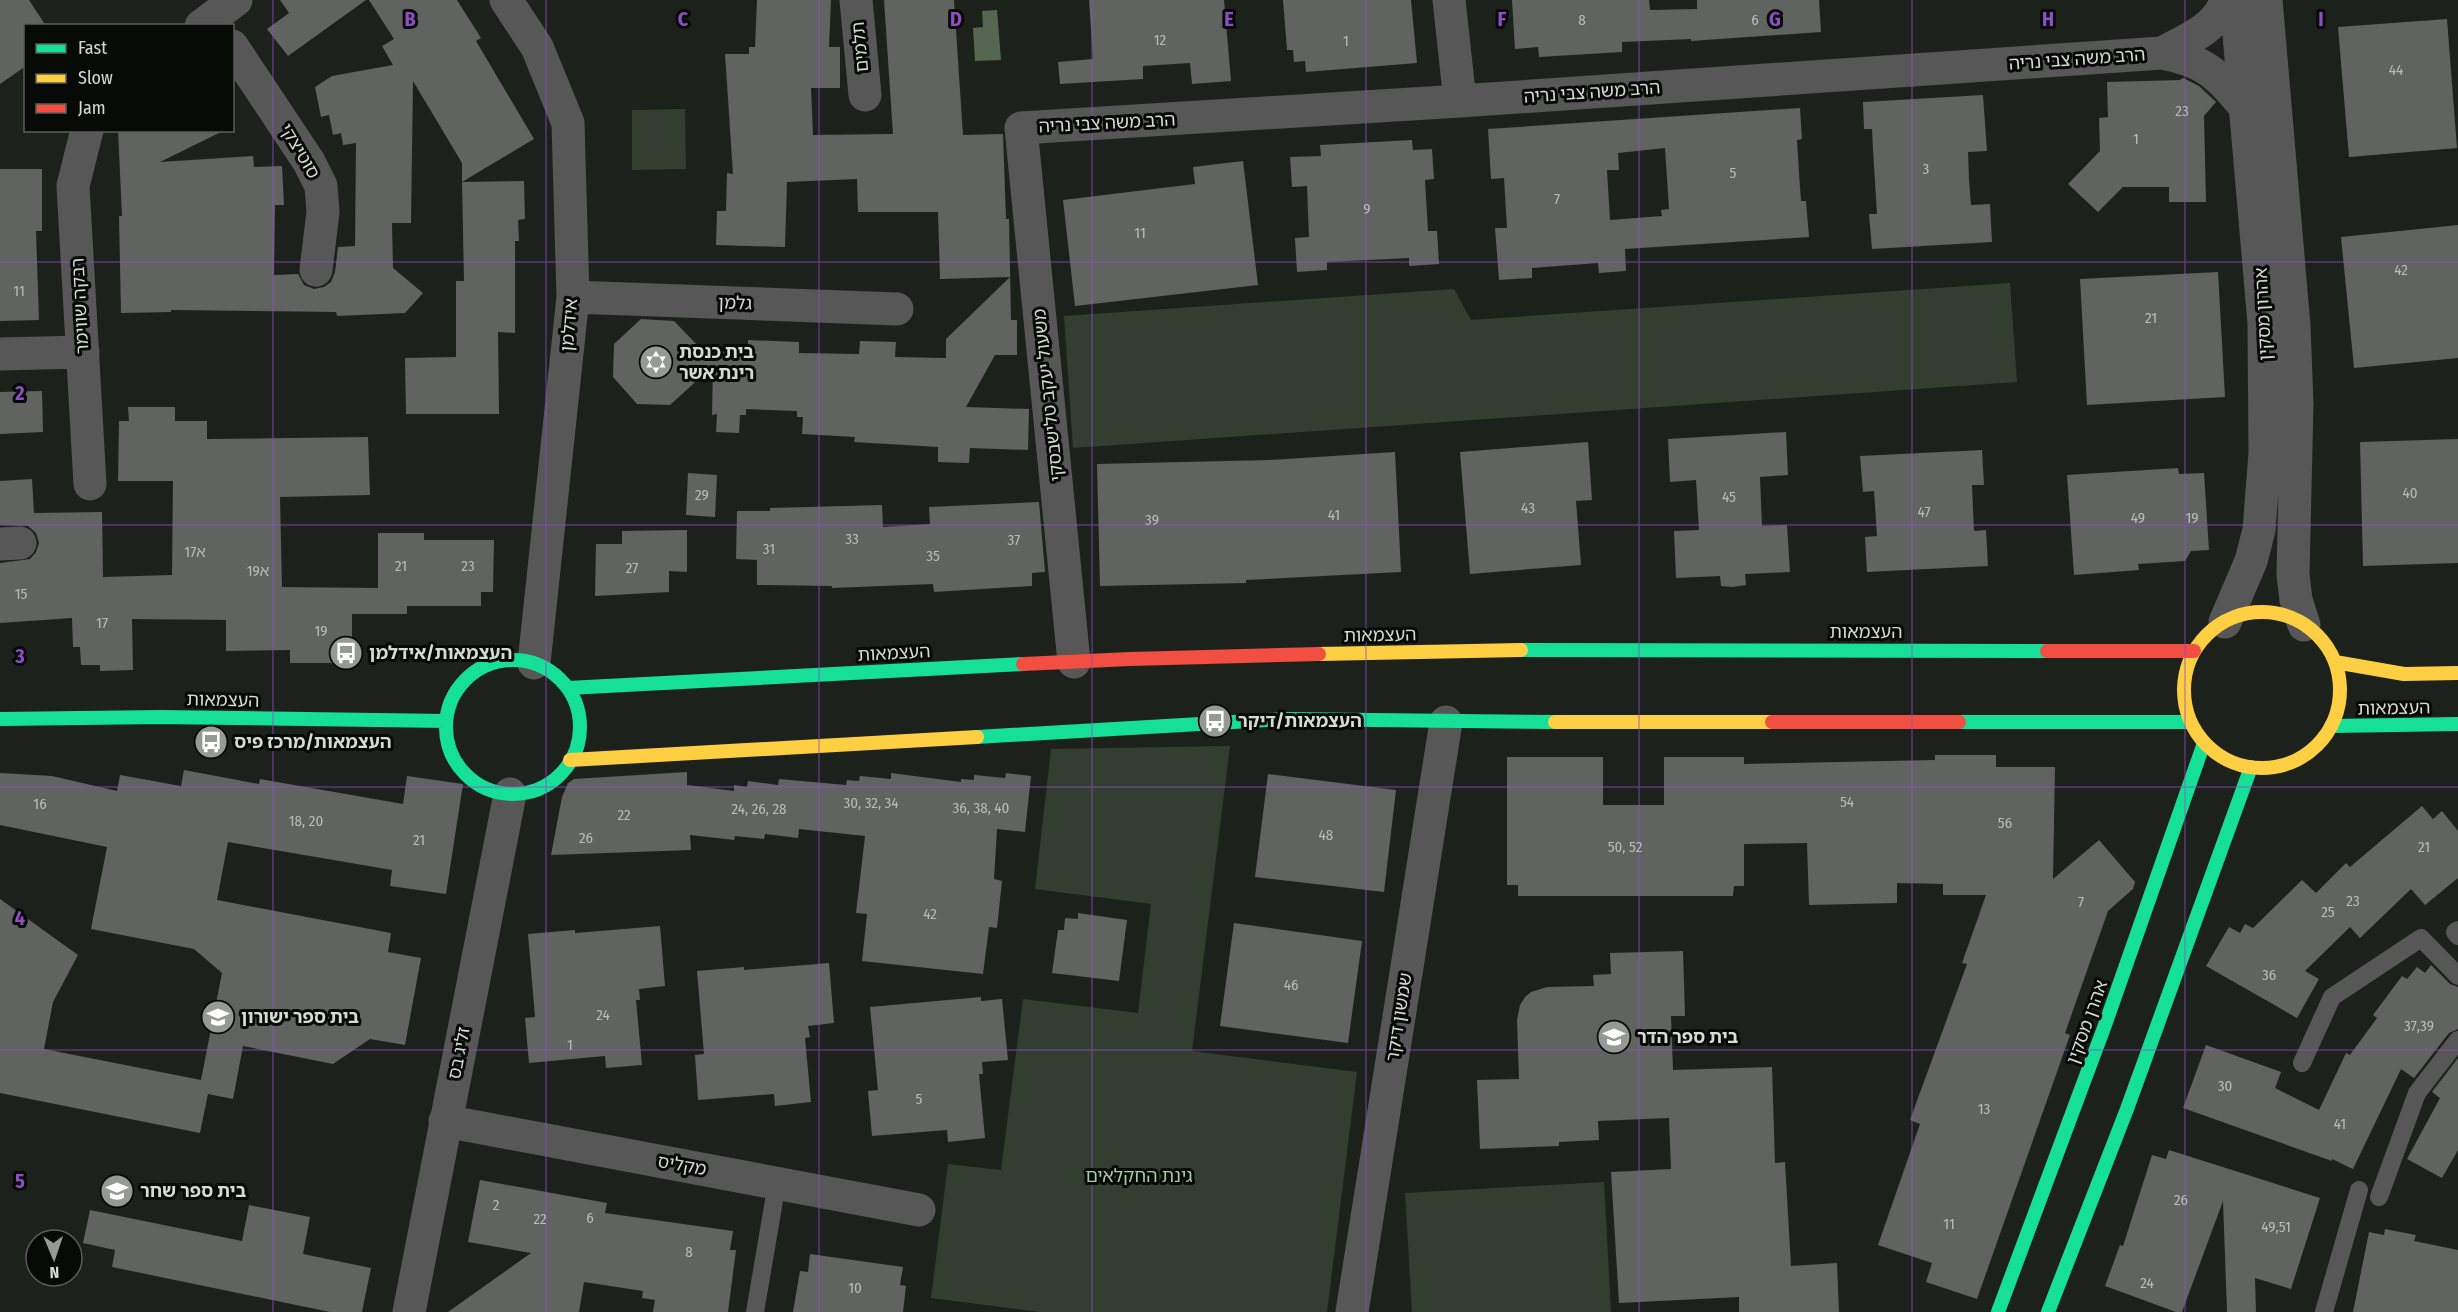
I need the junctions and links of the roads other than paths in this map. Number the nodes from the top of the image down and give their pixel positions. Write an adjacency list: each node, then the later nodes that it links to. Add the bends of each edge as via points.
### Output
1 (506, 0): 15 (street, אידלמן, via 537,47 568,123)
2 (856, 0): 9 (street, תלמים)
3 (1449, 0): 10 (street)
4 (2226, 0): 8 (street, הרב משה צבי נריה, via 2196,36)
5 (2236, 0): 11 (street, אהרון מסקין)
6 (2266, 0): 21 (street, אהרון מסקין, via 2295,360 2293,574)
7 (234, 49): 14 (street, סוטיצקי, via 321,186 323,212)
8 (2162, 53): 10 (street, הרב משה צבי נריה); 11 (street, הרב משה צבי נריה, via 2208,68)
9 (865, 95)
10 (1460, 101): 12 (street, הרב משה צבי נריה)
11 (2246, 108): 20 (street, אהרון מסקין, via 2264,323 2263,490 2251,561)
12 (1022, 128): 23 (street, משעול יעקב טלישבסקי)
13 (86, 132): 17 (street, רבקה שווימר, via 73,186)
14 (316, 270)
15 (573, 297): 16 (street, גלמן); 25 (street, אידלמן)
16 (897, 309)
17 (83, 352): 18 (street); 19 (street, רבקה שווימר)
18 (0, 354)
19 (90, 484)
20 (2225, 622): 21 (main road, via 2257,612 2282,614); 22 (main road, via 2210,631)
21 (2304, 625): 24 (main road, via 2323,641)
22 (2194, 651): 23 (main road, העצמאות, via 1547,649); 31 (main road, via 2184,675 2184,699)
23 (1074, 662): 27 (main road, העצמאות)
24 (2335, 662): 26 (main road, העצמאות, via 2404,674); 33 (main road, via 2340,683)
25 (534, 663): 27 (main road, via 553,673); 29 (main road, via 512,660 490,664 470,675 455,693)
26 (2458, 673)
27 (568, 688): 35 (main road, via 577,707 580,728)
28 (0, 720): 29 (main road, העצמאות, via 160,717)
29 (446, 721): 37 (main road, via 446,737 454,759 468,777 487,789)
30 (1446, 722): 31 (main road); 35 (main road, via 1286,720); 50 (street, שמשון דיקר)
31 (2190, 722): 34 (main road)
32 (2458, 724): 33 (main road, העצמאות)
33 (2331, 726): 36 (main road, via 2317,745 2297,759 2275,767)
34 (2204, 743): 36 (main road, via 2225,759); 51 (main road, אהרן מסקין)
35 (570, 760): 37 (main road, via 550,782 531,791)
36 (2251, 767): 52 (main road, via 2127,1109)
37 (510, 794): 43 (street, זליג בס)
38 (2458, 930): 39 (lane)
39 (2458, 936)
40 (2458, 976): 42 (lane, via 2421,938 2332,997)
41 (2458, 1040): 46 (lane, via 2416,1093)
42 (2302, 1063)
43 (445, 1121): 44 (street, מקליס); 48 (street, זליג בס)
44 (777, 1183): 47 (street, מקליס); 49 (lane)
45 (2359, 1190): 53 (lane)
46 (2379, 1197)
47 (919, 1209)
48 (409, 1312)
49 (755, 1312)
50 (1352, 1312)
51 (1998, 1312)
52 (2048, 1312)
53 (2324, 1312)

